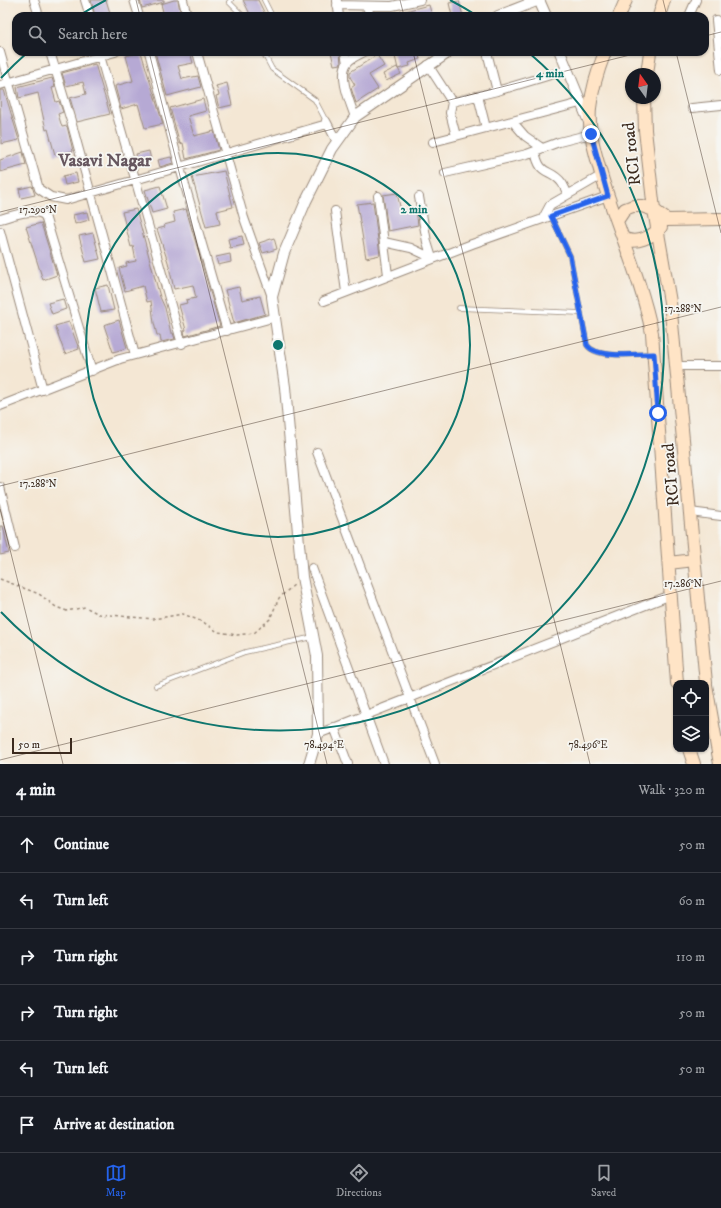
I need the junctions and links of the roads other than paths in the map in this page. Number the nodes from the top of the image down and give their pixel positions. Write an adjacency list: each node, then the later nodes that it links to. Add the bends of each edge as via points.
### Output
1 (34, 0): 15 (street)
2 (85, 0): 16 (street)
3 (134, 0): 17 (street)
4 (183, 0): 18 (street)
5 (231, 0): 19 (lane, via 229,2)
6 (264, 0): 20 (lane)
7 (420, 0): 13 (street)
8 (539, 0): 22 (street); 23 (street)
9 (626, 0): 24 (main road)
10 (664, 0): 25 (main road)
11 (696, 0): 26 (street)
12 (337, 3): 14 (street)
13 (392, 3): 14 (street)
14 (367, 6): 21 (street)
15 (38, 12)
16 (89, 12)
17 (138, 12)
18 (186, 12)
19 (239, 12)
20 (270, 12)
21 (369, 12)
22 (508, 12)
23 (544, 12)
24 (621, 12)
25 (660, 12)
26 (691, 12)
27 (716, 20): 47 (street)
28 (0, 52): 48 (street)
29 (51, 56): 44 (street)
30 (94, 56): 44 (street)
31 (101, 56): 70 (street)
32 (150, 56): 67 (street)
33 (198, 56): 66 (street)
34 (265, 56): 59 (lane, via 272,69 315,100)
35 (346, 56): 42 (street)
36 (358, 56): 42 (street)
37 (442, 56): 43 (street)
38 (488, 56): 50 (street)
39 (562, 56): 46 (street)
40 (604, 56): 61 (main road, via 592,92)
41 (649, 56): 45 (main road)
42 (347, 63): 57 (street, via 344,71 345,88)
43 (428, 65): 52 (street); 57 (street)
44 (55, 68): 48 (street); 71 (street, via 72,121)
45 (648, 68)
46 (567, 70): 50 (street); 53 (street)
47 (721, 70)
48 (9, 82): 49 (street); 71 (street, via 39,189 51,197 66,200)
49 (0, 85)
50 (497, 92): 51 (street)
51 (478, 96): 52 (street); 60 (street)
52 (452, 102): 62 (street, via 450,114)
53 (580, 103): 58 (street); 61 (street)
54 (644, 104): 76 (main road, RCI road)
55 (721, 105): 56 (street)
56 (692, 108)
57 (355, 117): 63 (street)
58 (512, 121): 60 (street); 65 (street)
59 (326, 123): 63 (street); 66 (street)
60 (486, 128): 62 (street)
61 (590, 130): 65 (street); 69 (main road)
62 (456, 136): 64 (street)
63 (336, 142): 90 (street, via 300,214 284,253)
64 (433, 142)
65 (539, 150): 68 (street); 72 (street, via 537,162 542,170 562,182)
66 (226, 155): 67 (street); 90 (street, via 244,218)
67 (180, 168): 70 (street); 95 (street)
68 (445, 173)
69 (602, 176): 72 (street); 74 (main road)
70 (136, 180): 71 (street); 96 (street)
71 (90, 193): 98 (street)
72 (568, 194): 78 (street, via 550,205)
73 (378, 196): 86 (street)
74 (608, 196): 78 (street); 82 (main road)
75 (419, 197): 87 (street)
76 (654, 210): 80 (main road); 82 (main road, via 633,206 625,209); 84 (main road, RCI road)
77 (335, 211): 89 (street)
78 (547, 217): 87 (street); 93 (lane, via 570,256)
79 (0, 219): 101 (street, via 35,212 41,212 45,216)
80 (667, 220): 81 (main road); 84 (main road)
81 (721, 220)
82 (617, 221): 85 (main road)
83 (0, 231): 102 (street)
84 (658, 231): 85 (main road, via 634,241); 99 (main road, RCI road)
85 (623, 238): 97 (main road, via 647,306)
86 (384, 242): 87 (street, via 411,248); 88 (street)
87 (432, 258): 88 (street)
88 (388, 275): 89 (street)
89 (346, 292): 91 (street)
90 (272, 297): 94 (street)
91 (324, 302)
92 (459, 308): 93 (lane)
93 (581, 313): 97 (lane, via 587,345 594,352)
94 (276, 318): 95 (street); 113 (street, via 285,387 302,577)
95 (227, 331): 96 (street)
96 (182, 344): 98 (street)
97 (654, 354): 110 (main road)
98 (135, 355): 101 (street)
99 (677, 366): 100 (street); 106 (main road, RCI road)
100 (721, 366)
101 (92, 371): 102 (street)
102 (43, 390): 103 (street)
103 (0, 406)
104 (317, 452): 117 (street)
105 (0, 487): 108 (street)
106 (690, 512): 107 (street); 109 (main road, RCI road)
107 (721, 516)
108 (15, 548)
109 (694, 560): 110 (main road); 115 (main road, RCI road)
110 (669, 563): 112 (main road)
111 (312, 568): 119 (street)
112 (671, 596): 114 (main road); 117 (street)
113 (313, 637): 116 (lane, via 246,652); 121 (street, via 317,656)
114 (677, 680)
115 (706, 680)
116 (156, 686)
117 (410, 698): 119 (street); 126 (street)
118 (709, 701): 128 (main road, RCI road)
119 (366, 715): 120 (street); 125 (street)
120 (334, 728): 121 (street); 124 (street)
121 (318, 734): 123 (street)
122 (689, 752): 127 (main road)
123 (310, 764)
124 (348, 764)
125 (384, 764)
126 (435, 764)
127 (694, 764)
128 (720, 764)

